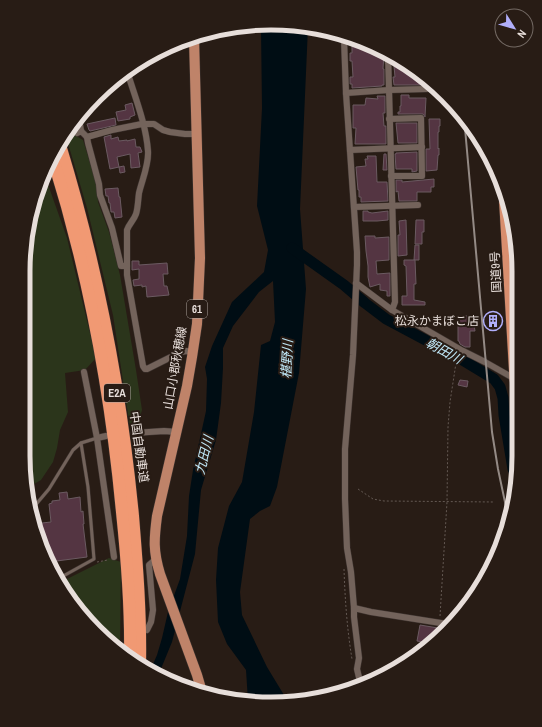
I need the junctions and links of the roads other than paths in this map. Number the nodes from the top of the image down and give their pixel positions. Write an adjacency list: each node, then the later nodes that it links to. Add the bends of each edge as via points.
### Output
1 (344, 42): 8 (street)
2 (194, 43): 12 (main road, 山口小郡秋穂線 / 61)
3 (388, 62): 4 (street); 6 (street)
4 (391, 62)
5 (130, 76): 10 (street)
6 (389, 90): 7 (street); 8 (street); 9 (street)
7 (426, 90)
8 (346, 92): 16 (street)
9 (389, 119): 14 (street, via 421,118); 15 (street)
10 (144, 124): 12 (street, via 154,124 170,132); 13 (street); 24 (street, via 148,159 135,217 127,230)
11 (79, 125): 13 (street, via 79,132)
12 (197, 134): 28 (main road, 山口小郡秋穂線 / 61, via 200,258)
13 (87, 137): 24 (street, via 100,195 112,228 121,266)
14 (422, 147): 15 (street); 19 (street, via 422,176)
15 (391, 148): 16 (street); 19 (street)
16 (350, 150): 22 (street)
17 (62, 151): 46 (highway, 中国自動車道 / E2A, via 98,289 116,380 130,480)
18 (55, 165): 45 (highway, 中国自動車道 / E2A, via 80,255 105,379 126,553)
19 (391, 176): 20 (street)
20 (392, 206): 21 (street); 22 (street); 27 (street, via 395,302)
21 (418, 206)
22 (354, 207): 25 (street)
23 (506, 219): 26 (highway, 国道9号)
24 (127, 266): 28 (street, via 142,366 147,370 181,352)
25 (356, 285): 27 (street); 42 (street, via 344,498)
26 (512, 303)
27 (392, 310): 30 (street)
28 (193, 352): 33 (main road, 山口小郡秋穂線 / 61)
29 (499, 364): 30 (lane)
30 (501, 371): 32 (street)
31 (84, 372): 36 (street)
32 (512, 377)
33 (177, 432): 34 (street); 40 (main road, 山口小郡秋穂線 / 61, via 154,533)
34 (134, 433)
35 (106, 436): 36 (street)
36 (97, 438): 37 (lane); 39 (street)
37 (81, 443): 38 (lane, via 73,450); 41 (lane, via 88,487 94,559)
38 (35, 505)
39 (114, 557)
40 (156, 559): 44 (street, via 149,565 154,610); 48 (main road, 山口小郡秋穂線 / 61)
41 (62, 577)
42 (354, 608): 43 (street); 47 (street)
43 (443, 623)
44 (147, 630)
45 (130, 651)
46 (140, 658)
47 (360, 680)
48 (200, 686)

